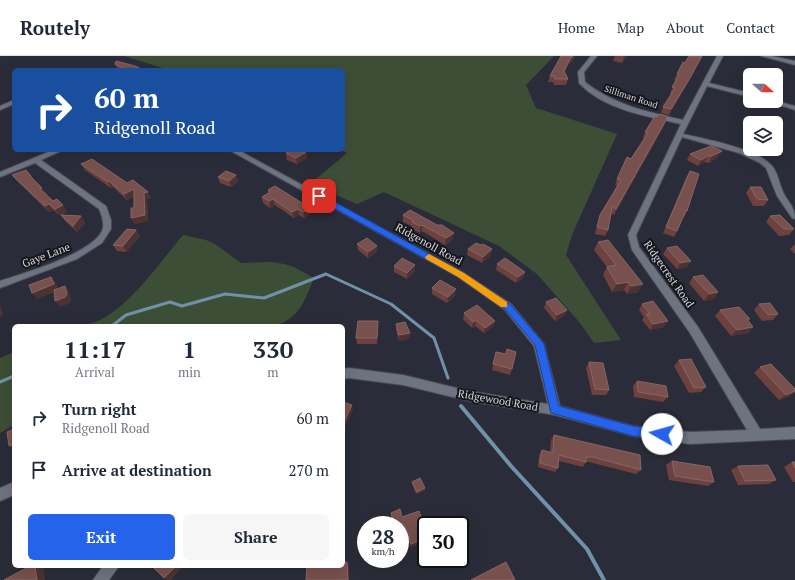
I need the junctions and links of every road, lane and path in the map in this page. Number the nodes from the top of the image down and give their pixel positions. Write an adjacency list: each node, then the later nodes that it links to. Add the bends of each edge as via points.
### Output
1 (594, 56): 11 (street, Silliman Road, via 581,72 582,83 595,95)
2 (720, 56): 5 (street, Ridgecrest Road)
3 (764, 56): 4 (street)
4 (795, 63)
5 (707, 84): 6 (street); 11 (street, Ridgecrest Road)
6 (743, 93)
7 (12, 103): 9 (street)
8 (783, 105): 10 (street)
9 (0, 108)
10 (795, 108)
11 (685, 123): 12 (street, Ridgecrest Road)
12 (681, 135): 17 (street, via 738,150 768,166 780,195); 22 (street, Ridgecrest Road, via 632,235 635,248 694,330)
13 (54, 152): 15 (street)
14 (237, 152): 20 (street, Ridgenoll Road, via 461,275 508,307 539,344)
15 (36, 160): 16 (street); 18 (street, Gaye Lane, via 103,208 108,218 106,231 96,243 76,256)
16 (0, 175)
17 (795, 216)
18 (0, 285)
19 (345, 374): 20 (street, Ridgewood Road, via 403,380 469,396)
20 (555, 410): 22 (street, Ridgewood Road, via 633,431 690,438)
21 (795, 433): 22 (street, Ridgewood Road)
22 (756, 434)
23 (12, 489): 24 (street)
24 (0, 495)
25 (110, 568): 26 (street)
26 (100, 580)

